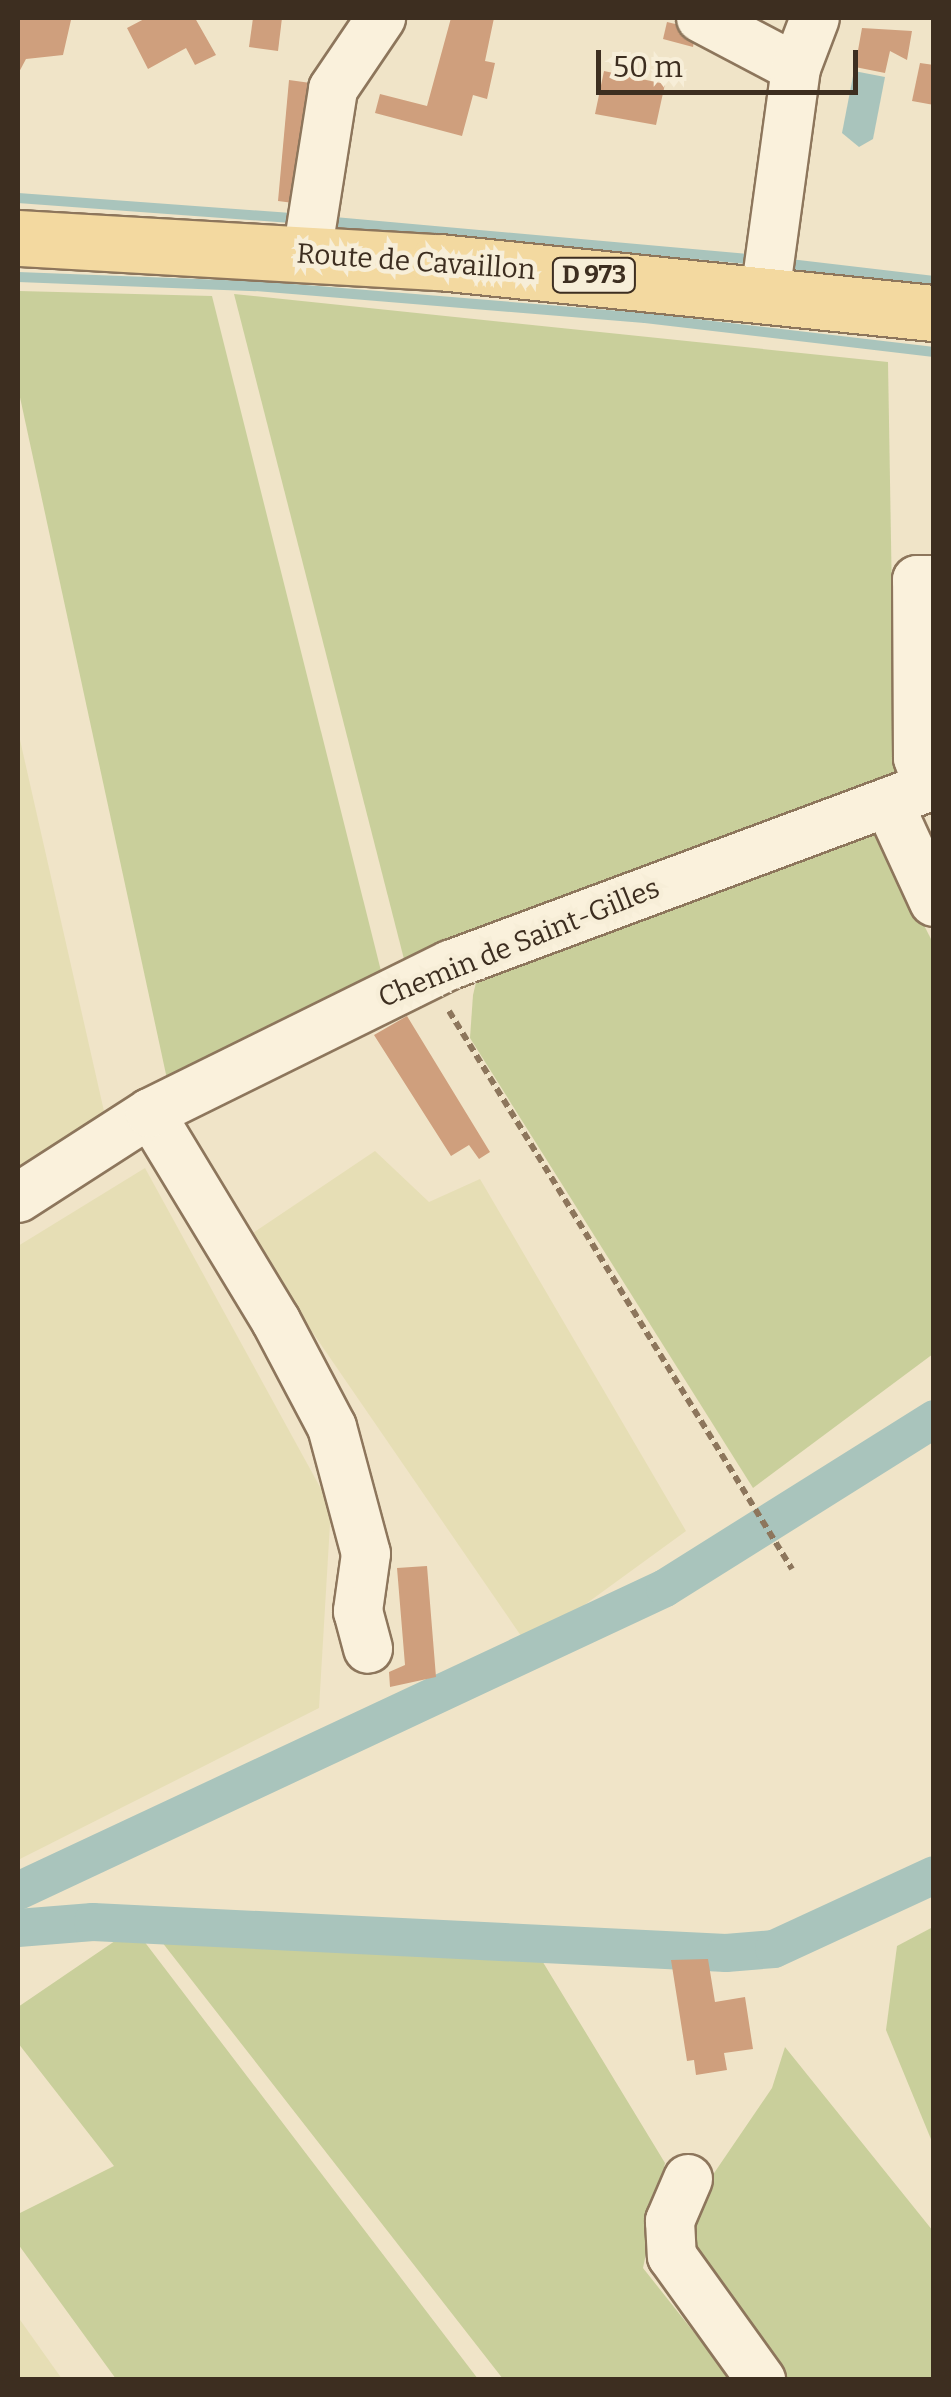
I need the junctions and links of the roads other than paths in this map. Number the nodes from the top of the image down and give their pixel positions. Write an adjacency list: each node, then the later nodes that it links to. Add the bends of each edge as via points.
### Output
1 (381, 18): 6 (street, via 366,50 333,89)
2 (701, 18): 4 (street)
3 (815, 18): 4 (street)
4 (796, 68): 7 (street)
5 (18, 238): 6 (main road, Route de Cavaillon / D 973)
6 (308, 254): 7 (main road, Route de Cavaillon / D 973)
7 (765, 293): 8 (main road, Route de Cavaillon / D 973)
8 (934, 313)
9 (934, 580): 10 (street, via 917,580)
10 (916, 791): 11 (street); 12 (street, Chemin de Saint-Gilles, via 450,965)
11 (934, 902)
12 (150, 1113): 13 (street, Chemin de Saint-Gilles); 14 (street, via 332,1426 366,1554 358,1611)
13 (18, 1198)
14 (368, 1649)
15 (688, 2180): 16 (street, via 670,2222 672,2256)
16 (761, 2380)

